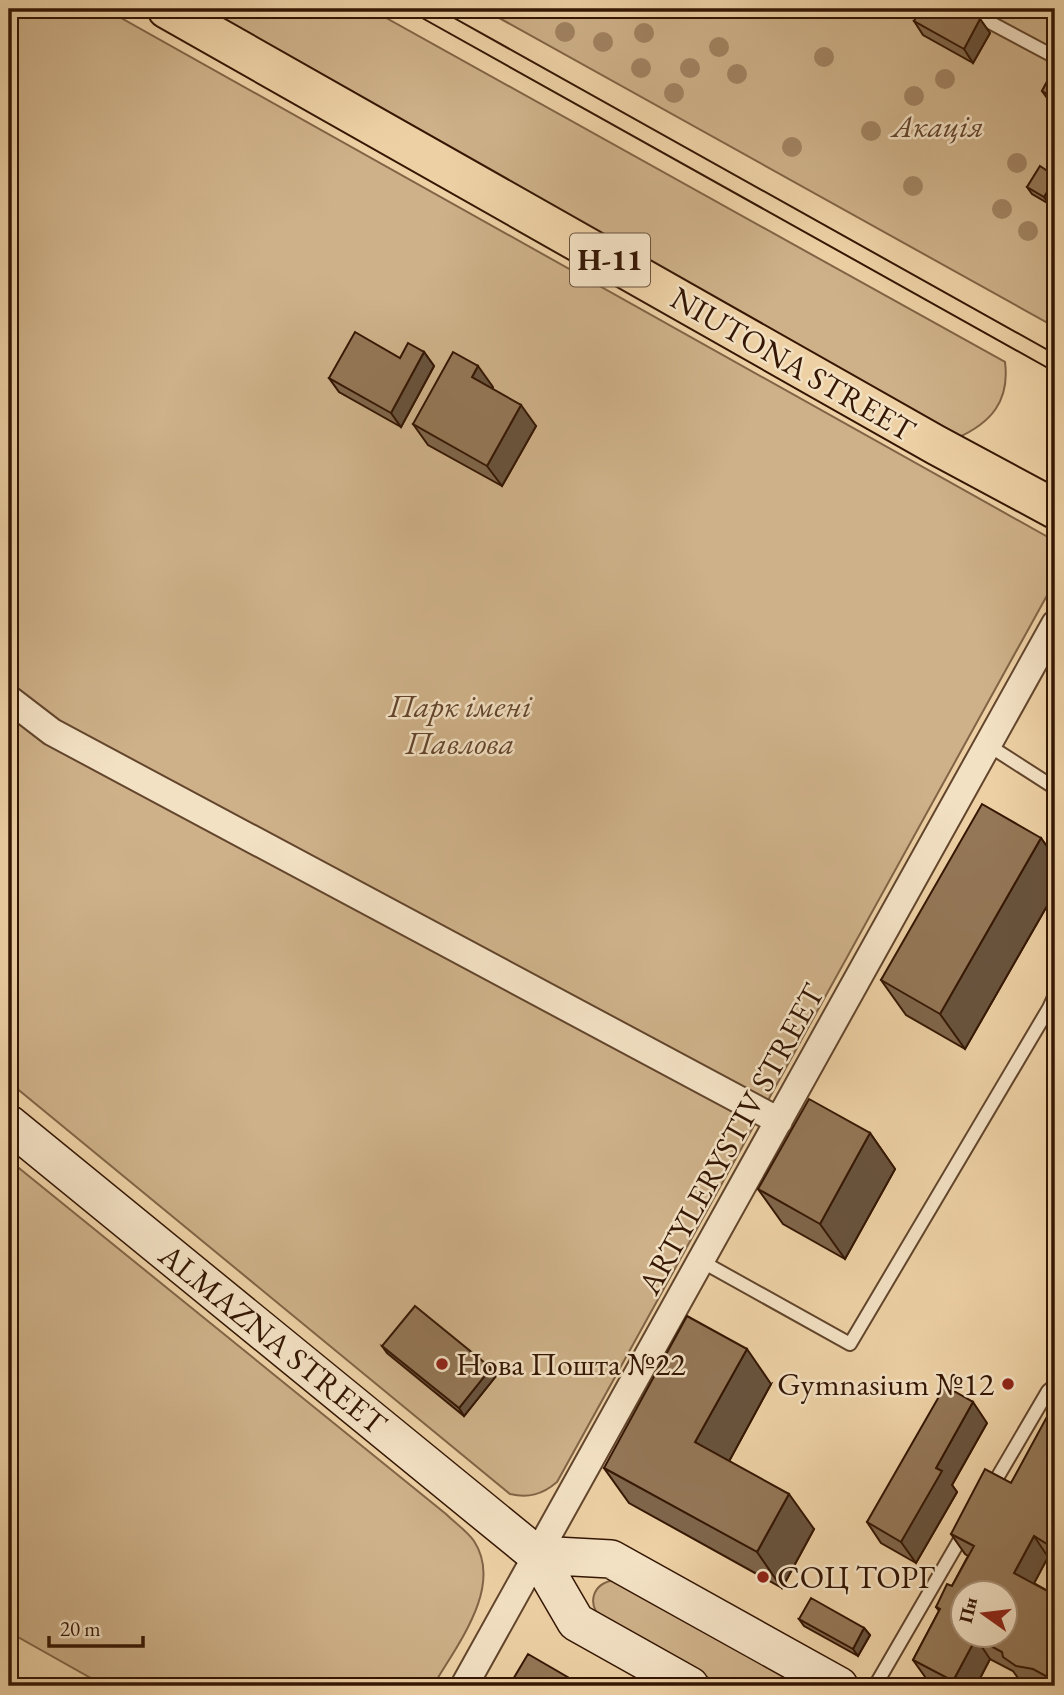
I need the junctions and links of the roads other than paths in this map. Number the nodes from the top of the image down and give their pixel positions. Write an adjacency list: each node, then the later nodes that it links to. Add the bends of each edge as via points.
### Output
1 (167, 9): 4 (main road, NIUTONA STREET / Н-11)
2 (965, 9): 3 (lane)
3 (1055, 57)
4 (1055, 509)
5 (1055, 624): 7 (street, ARTYLERYSTIV STREET)
6 (9, 699): 11 (street, via 52,733)
7 (988, 746): 8 (lane); 11 (street, ARTYLERYSTIV STREET)
8 (1055, 788)
9 (1055, 995): 10 (lane)
10 (1052, 1010): 13 (lane, via 850,1344)
11 (779, 1121): 13 (street, ARTYLERYSTIV STREET)
12 (9, 1124): 15 (street, ALMAZNA STREET)
13 (701, 1261): 15 (street, ARTYLERYSTIV STREET)
14 (1055, 1385): 19 (lane)
15 (537, 1555): 16 (street, ARTYLERYSTIV STREET); 17 (street, ALMAZNA STREET, via 576,1622); 18 (street, via 611,1559)
16 (464, 1686)
17 (690, 1686)
18 (839, 1686)
19 (874, 1686)

